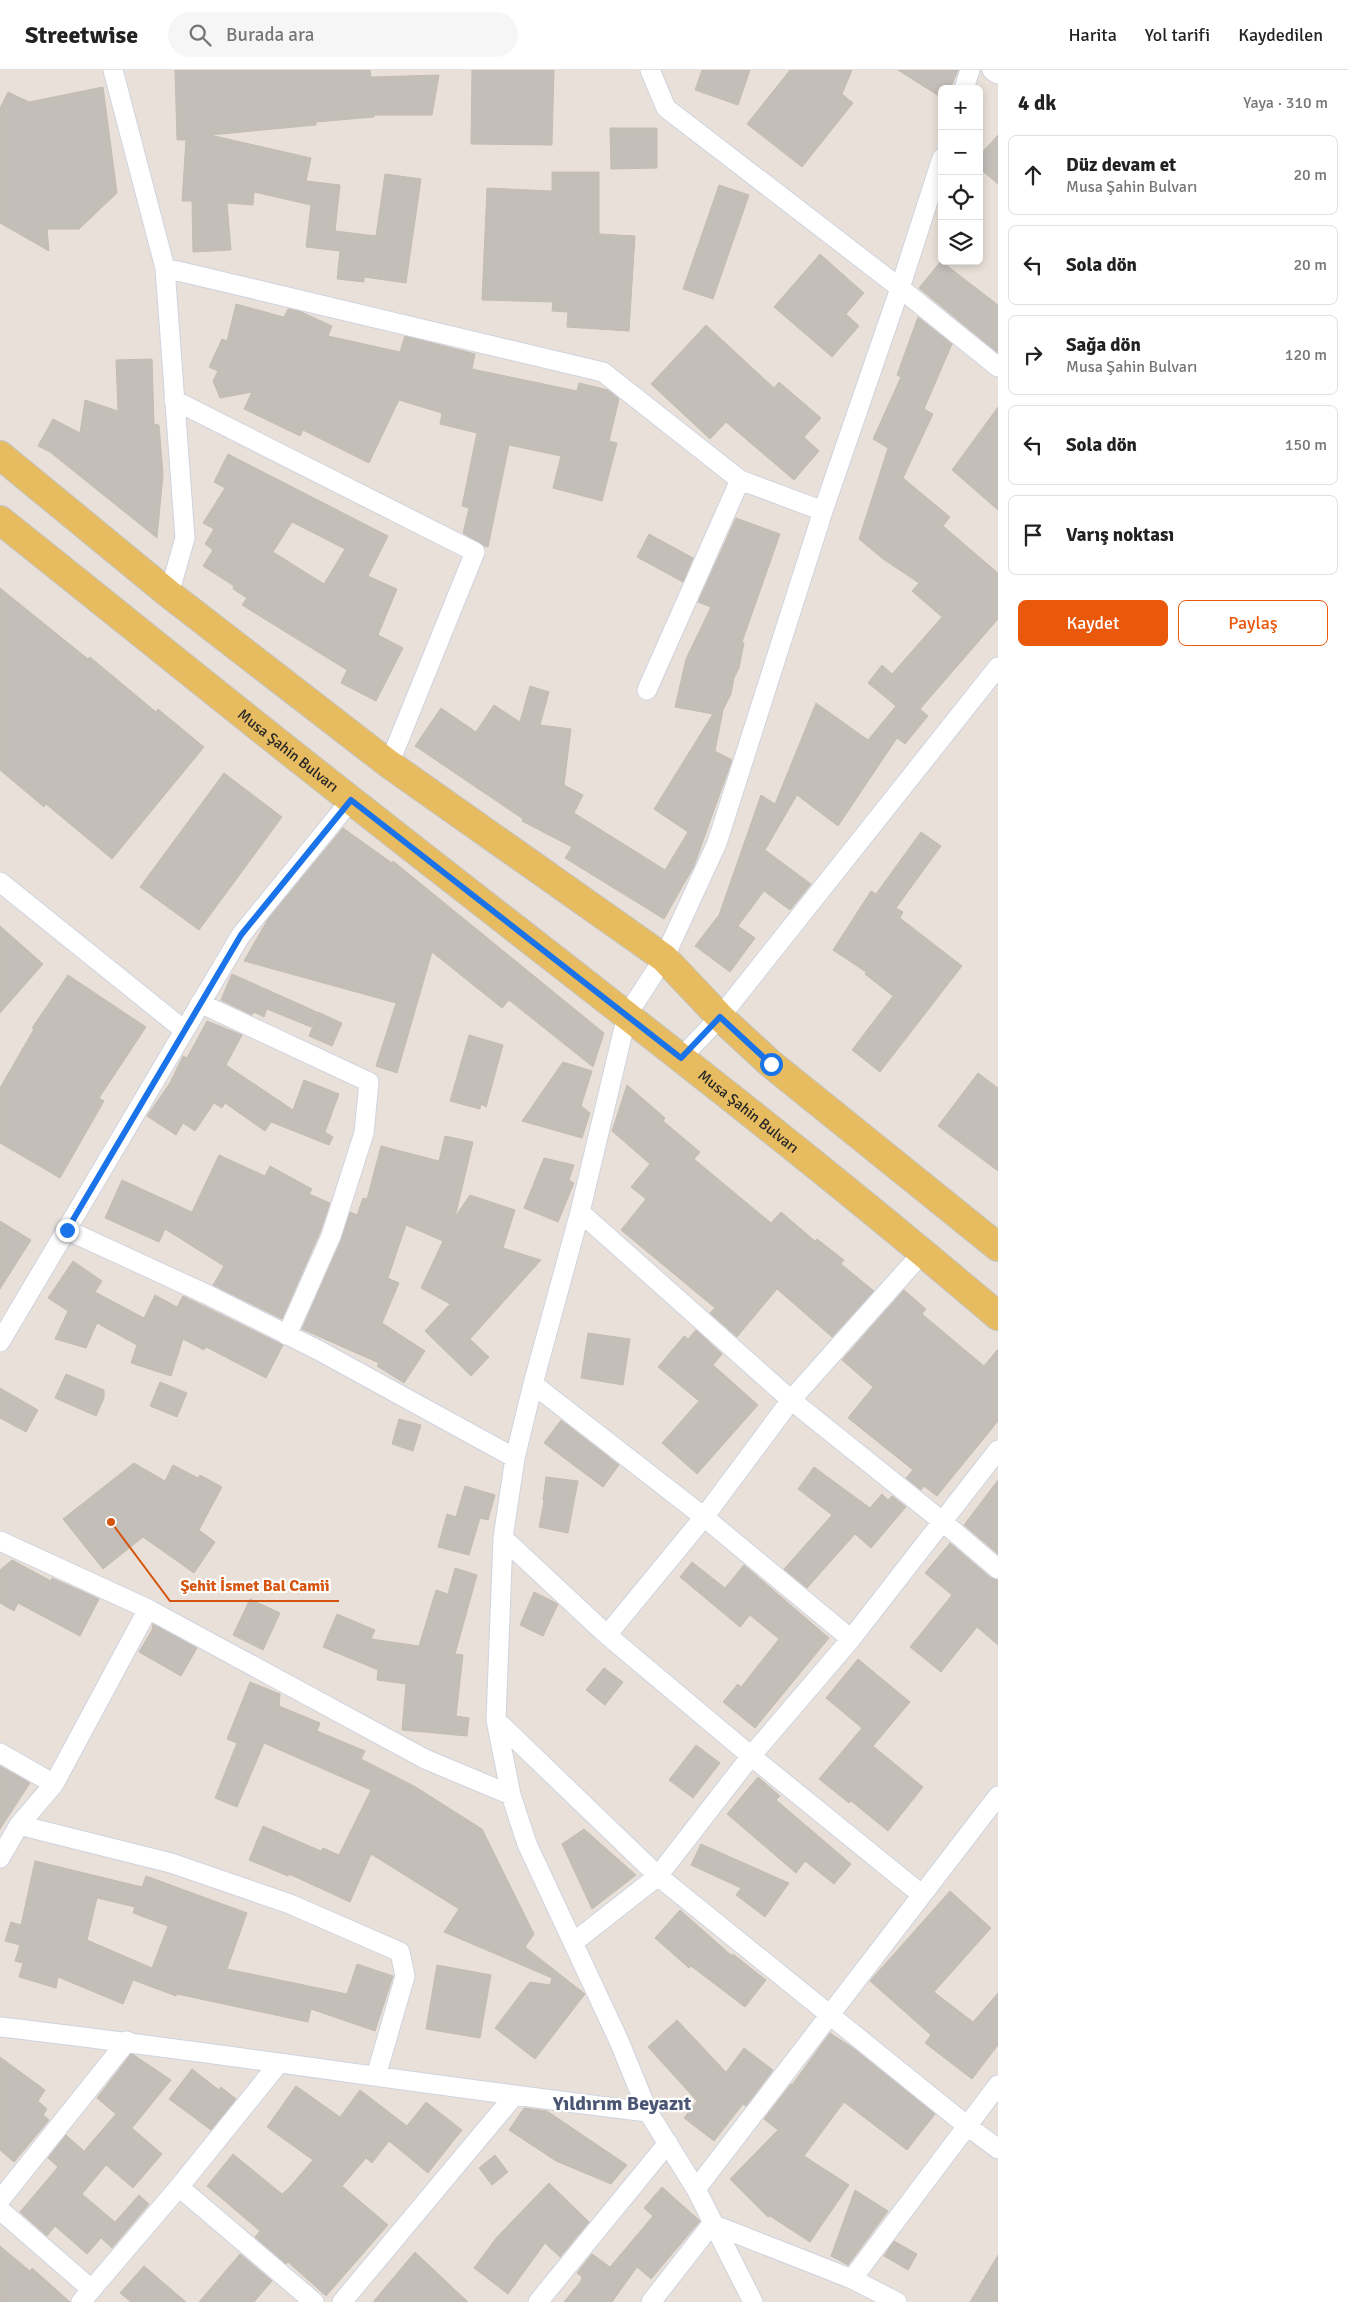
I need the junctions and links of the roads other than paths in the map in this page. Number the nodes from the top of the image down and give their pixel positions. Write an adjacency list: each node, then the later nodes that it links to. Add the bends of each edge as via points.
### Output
1 (113, 70): 8 (street)
2 (650, 70): 9 (street, via 666,108)
3 (970, 70): 6 (street)
4 (992, 70): 5 (street)
5 (998, 74)
6 (965, 85)
7 (938, 170): 9 (street)
8 (165, 268): 11 (street); 13 (street, via 603,372)
9 (900, 288): 10 (street); 14 (street)
10 (998, 367)
11 (174, 400): 16 (street, via 185,538); 19 (street, via 475,552)
12 (0, 455): 16 (main road)
13 (740, 480): 14 (street); 18 (street)
14 (823, 512): 22 (street, via 717,843)
15 (0, 520): 20 (main road, Musa Şahin Bulvarı)
16 (169, 594): 19 (main road)
17 (998, 666): 25 (street)
18 (647, 690)
19 (389, 764): 22 (main road)
20 (351, 800): 23 (street, via 241,935); 24 (main road, Musa Şahin Bulvarı)
21 (0, 882): 26 (street)
22 (664, 958): 24 (street); 25 (main road)
23 (200, 1003): 26 (street); 33 (street, via 369,1082 364,1133 331,1236)
24 (627, 1015): 27 (main road, Musa Şahin Bulvarı); 28 (street)
25 (720, 1017): 27 (street); 30 (main road, via 771,1064)
26 (184, 1030): 29 (street)
27 (681, 1058): 31 (main road, Musa Şahin Bulvarı)
28 (580, 1212): 35 (street); 36 (street)
29 (67, 1230): 33 (street); 34 (street)
30 (998, 1247)
31 (923, 1252): 32 (main road, Musa Şahin Bulvarı); 36 (street)
32 (998, 1316)
33 (286, 1335): 38 (street)
34 (0, 1342)
35 (533, 1384): 38 (street); 39 (street)
36 (791, 1400): 39 (street); 40 (street)
37 (998, 1450): 40 (street)
38 (515, 1458): 41 (street)
39 (704, 1517): 45 (street); 46 (street)
40 (943, 1522): 43 (street); 46 (street)
41 (503, 1538): 45 (street); 47 (street)
42 (0, 1541): 44 (street)
43 (998, 1569)
44 (148, 1609): 50 (street); 51 (street, via 425,1759)
45 (607, 1635): 49 (street)
46 (851, 1638): 49 (street)
47 (496, 1720): 51 (street); 55 (street)
48 (0, 1753): 50 (street)
49 (751, 1756): 55 (street); 56 (street)
50 (54, 1784): 53 (street)
51 (511, 1795): 57 (street, via 527,1844)
52 (998, 1796): 56 (street)
53 (19, 1825): 54 (street); 62 (street, via 171,1863 290,1904 400,1952 405,1976)
54 (0, 1858)
55 (658, 1876): 57 (street); 58 (street)
56 (921, 1894): 58 (street)
57 (574, 1942): 65 (street)
58 (830, 2014): 66 (street); 70 (street)
59 (0, 2027): 60 (street)
60 (127, 2042): 61 (street); 71 (street)
61 (279, 2063): 62 (street); 69 (street)
62 (376, 2076): 64 (street)
63 (998, 2085): 66 (street)
64 (514, 2096): 65 (street); 77 (street)
65 (648, 2112): 67 (street)
66 (966, 2125): 68 (street); 74 (street)
67 (668, 2143): 70 (street); 78 (street)
68 (998, 2149)
69 (179, 2188): 75 (street); 76 (street)
70 (696, 2189): 73 (street)
71 (0, 2200)
72 (0, 2210): 75 (street)
73 (715, 2230): 74 (street); 79 (street); 80 (street); 81 (street)
74 (852, 2279): 82 (street)
75 (86, 2295)
76 (314, 2302)
77 (342, 2302)
78 (538, 2302)
79 (651, 2302)
80 (753, 2302)
81 (872, 2302)
82 (897, 2302)

